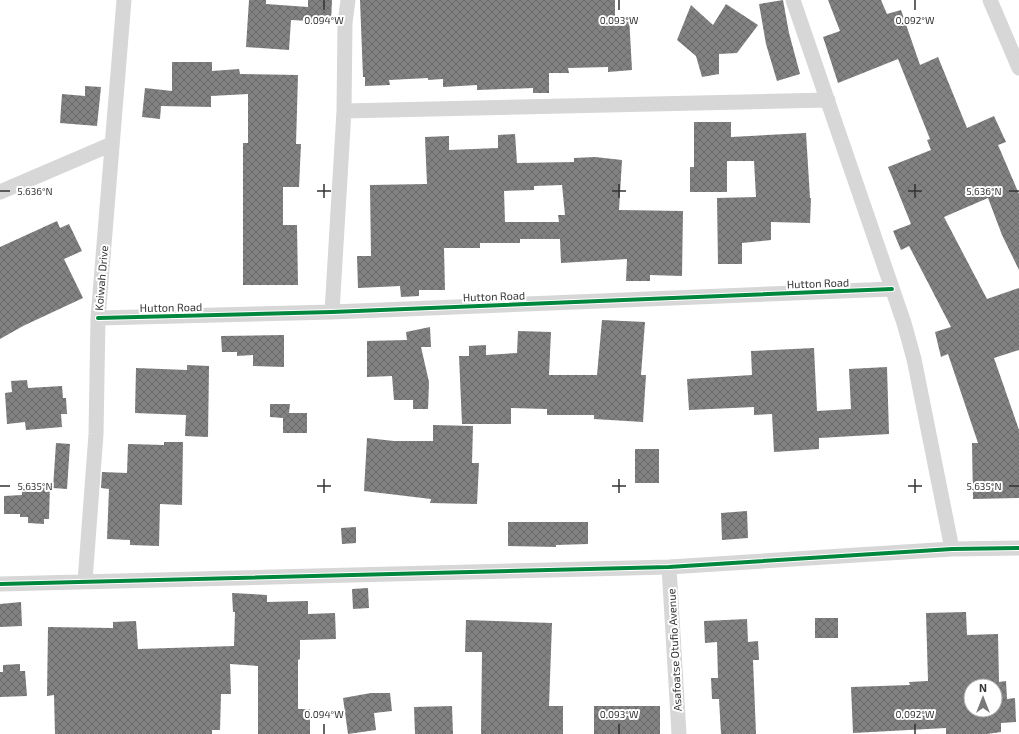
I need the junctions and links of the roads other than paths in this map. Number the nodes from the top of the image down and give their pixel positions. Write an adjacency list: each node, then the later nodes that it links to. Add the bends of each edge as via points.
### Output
1 (124, 0): 8 (street, Koiwah Drive)
2 (348, 0): 7 (street, via 345,22)
3 (793, 0): 6 (street)
4 (990, 0): 5 (street)
5 (1019, 68)
6 (828, 100): 7 (street); 10 (street)
7 (344, 111): 11 (street)
8 (112, 144): 9 (street); 12 (street, Koiwah Drive)
9 (0, 192)
10 (892, 289): 11 (street, Hutton Road); 14 (street, via 914,360)
11 (332, 312): 12 (street, Hutton Road)
12 (98, 318): 16 (street, Koiwah Drive, via 96,434)
13 (1019, 548): 14 (street)
14 (952, 549): 15 (street)
15 (669, 567): 16 (street); 18 (street, Asafoatse Otufio Avenue)
16 (85, 581): 17 (street)
17 (0, 584)
18 (679, 734)

